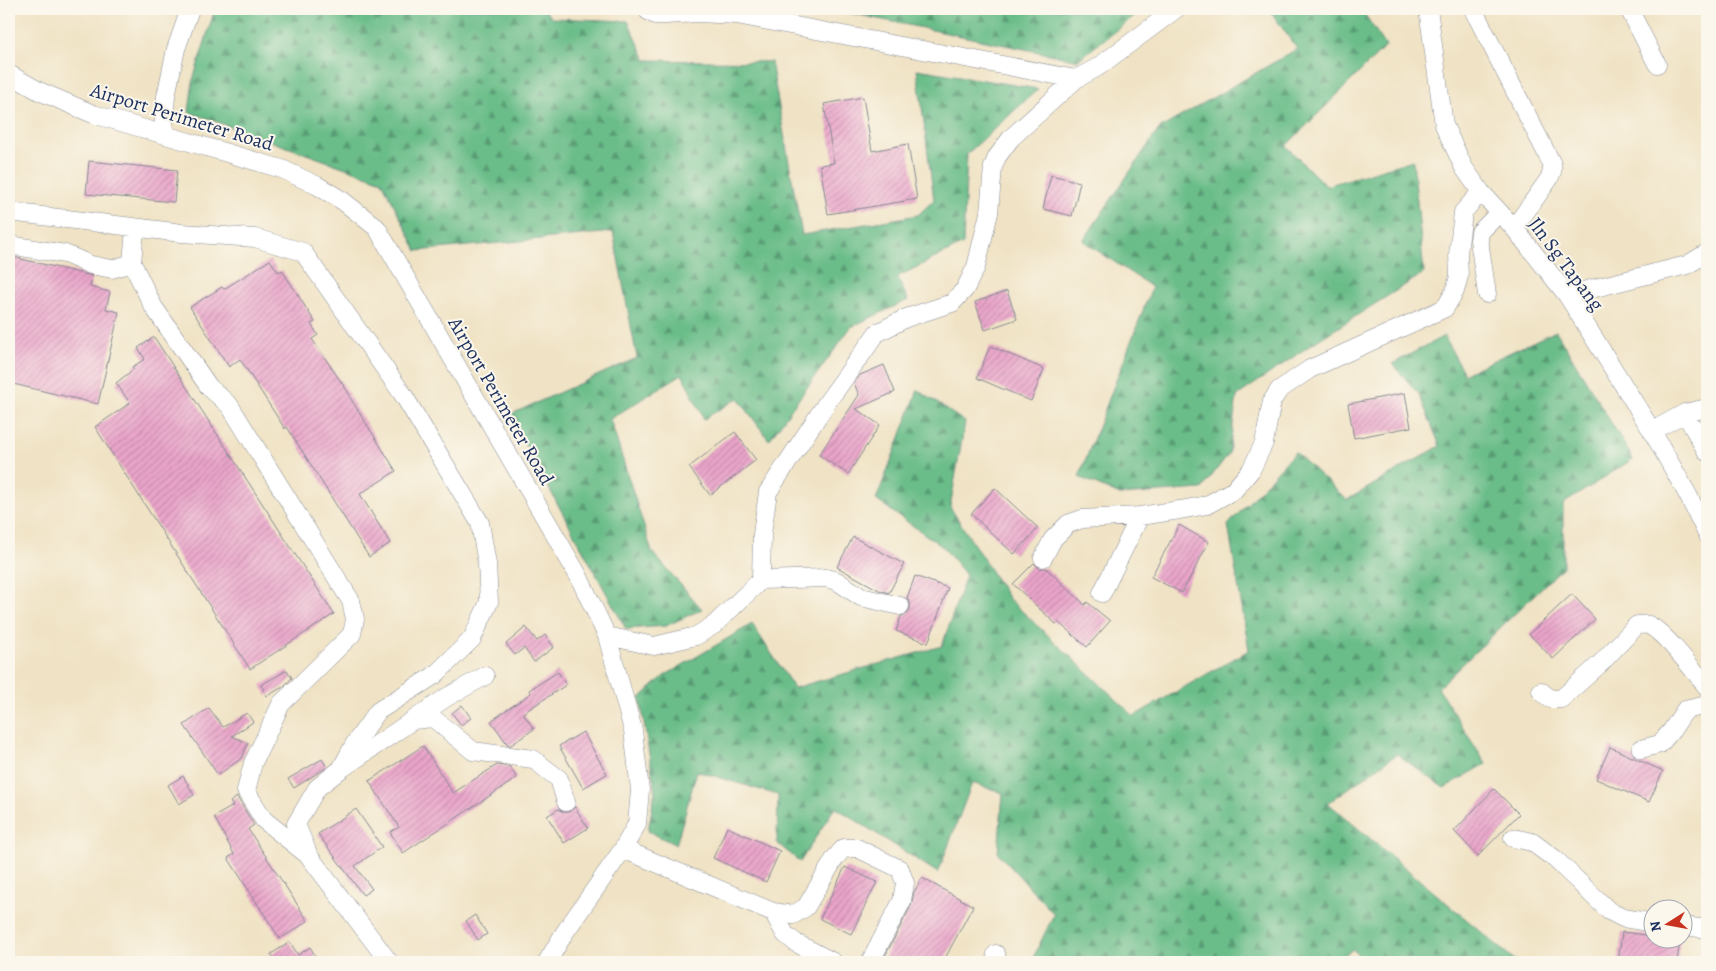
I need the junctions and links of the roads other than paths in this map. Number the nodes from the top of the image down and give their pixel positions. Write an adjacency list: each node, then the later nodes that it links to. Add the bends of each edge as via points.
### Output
1 (190, 9): 10 (street, via 176,49 166,96)
2 (647, 9): 9 (street, via 655,15 736,15)
3 (1176, 9): 9 (street, via 1098,67)
4 (1428, 9): 11 (street, Jln Sg Tapang, via 1444,124 1464,168)
5 (1472, 9): 15 (street, via 1552,164 1549,179)
6 (1629, 9): 7 (street)
7 (1657, 64)
8 (9, 74): 10 (street, Airport Perimeter Road, via 39,92 93,114)
9 (1076, 79): 28 (street, via 1011,138 997,157 993,167 989,213 976,267 965,289 952,303 906,318 877,333 768,492 762,534)
10 (163, 134): 31 (street, Airport Perimeter Road, via 282,169 335,196 377,228 578,575)
11 (1481, 192): 13 (street, Jln Sg Tapang); 25 (street, via 1463,212 1459,276 1455,291 1444,308 1310,370 1279,390 1272,401 1264,443 1251,470 1234,490 1207,504)
12 (9, 212): 14 (street)
13 (1500, 213): 15 (street, Jln Sg Tapang); 19 (street, via 1480,232 1478,240)
14 (135, 228): 18 (street); 38 (street, via 255,238 303,252 404,396 480,523 488,602 472,639 435,675 378,712)
15 (1514, 228): 20 (street, Jln Sg Tapang)
16 (9, 245): 18 (street, via 65,254 90,265 112,269)
17 (1707, 253): 20 (street, via 1686,265)
18 (132, 263): 42 (street, via 153,306 209,387 230,406 351,601 355,619 352,634 281,704 253,763 246,791 264,820)
19 (1488, 294)
20 (1567, 295): 23 (street, Jln Sg Tapang)
21 (1707, 408): 22 (street)
22 (1685, 413): 23 (street); 24 (street)
23 (1652, 431): 26 (street, Jln Sg Tapang)
24 (1707, 452)
25 (1140, 516): 27 (street, via 1082,518 1068,524 1053,539); 29 (street)
26 (1707, 534)
27 (1043, 558)
28 (761, 580): 30 (street, via 837,580 861,597); 31 (street, via 714,625 696,636 654,646)
29 (1102, 593)
30 (900, 606)
31 (607, 636): 41 (street, Airport Perimeter Road, via 633,730 640,790 637,824)
32 (485, 676): 36 (street)
33 (1707, 687): 34 (street, via 1666,639 1644,624 1637,625 1602,663 1560,699 1550,699)
34 (1540, 690)
35 (1707, 706): 37 (street, via 1685,710 1660,744)
36 (414, 720): 38 (street); 39 (street, via 433,718 473,751 533,759 559,779)
37 (1641, 749)
38 (341, 769): 42 (street, via 318,788 296,824)
39 (566, 802)
40 (1513, 838): 44 (street, via 1532,842 1555,859 1609,912)
41 (623, 849): 43 (street); 48 (street, Airport Perimeter Road)
42 (309, 856): 47 (street)
43 (773, 912): 49 (street, via 785,934); 50 (street, via 793,915 806,908 844,848 857,848 900,869 905,883 902,901)
44 (1644, 921)
45 (1694, 927): 46 (street)
46 (1707, 929)
47 (389, 962)
48 (547, 962)
49 (833, 962)
50 (870, 962)

